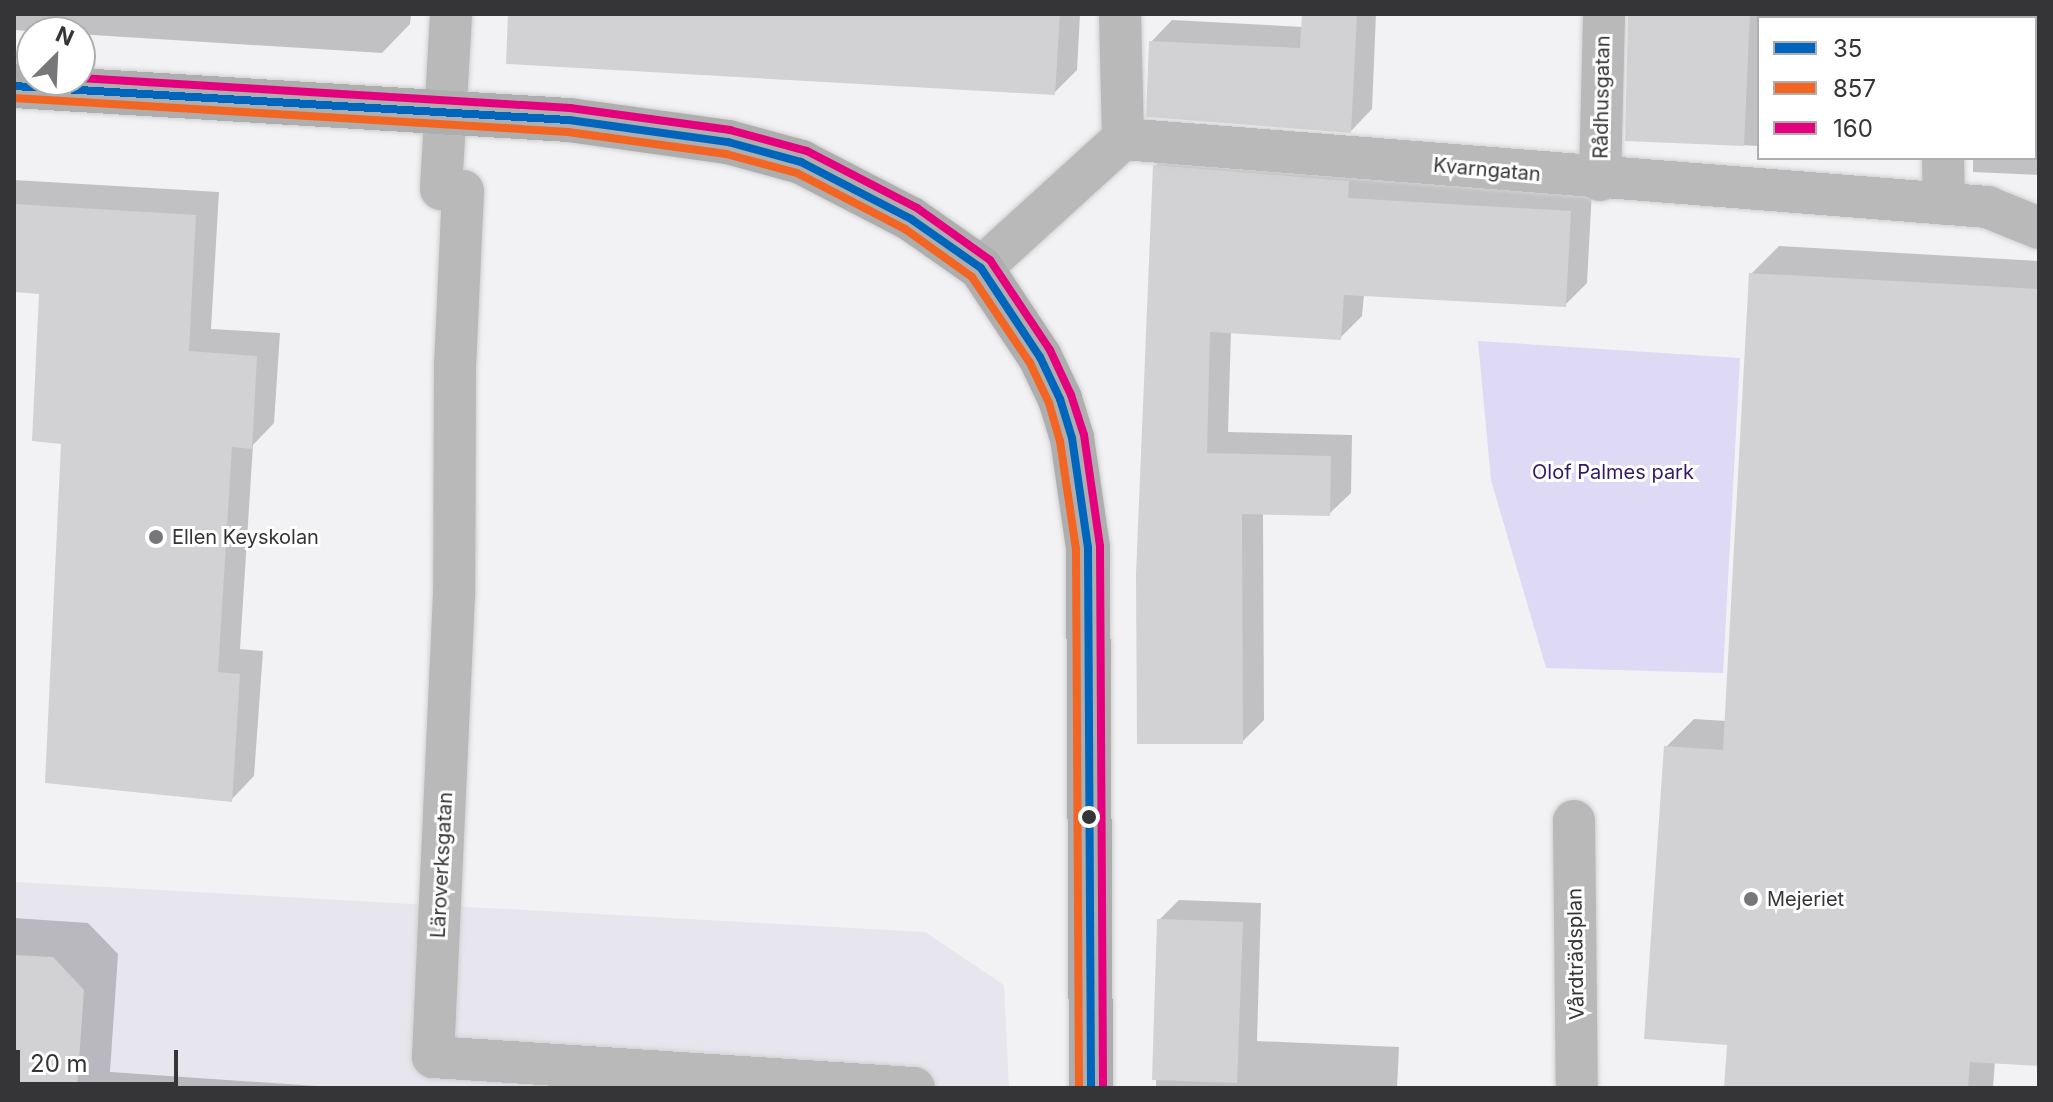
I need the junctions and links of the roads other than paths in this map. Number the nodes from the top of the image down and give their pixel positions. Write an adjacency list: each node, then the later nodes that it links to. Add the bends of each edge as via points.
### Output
1 (451, 14): 5 (street, Läroverksgatan)
2 (1120, 14): 6 (street)
3 (1604, 14): 8 (street, Rådhusgatan)
4 (14, 86): 5 (street)
5 (447, 113): 11 (street, via 656,129 801,162 911,219); 13 (street, Läroverksgatan, via 455,364 454,594 433,1057)
6 (1123, 139): 8 (street, Kvarngatan); 11 (street)
7 (1943, 160): 9 (street)
8 (1600, 180): 9 (street, Kvarngatan)
9 (1944, 204): 10 (street, Kvarngatan, via 1987,207)
10 (2039, 228)
11 (981, 268): 14 (street, via 1040,357 1060,399 1072,438 1088,548)
12 (1574, 821): 15 (street, Vårdträdsplan)
13 (914, 1088)
14 (1091, 1088)
15 (1577, 1088)

